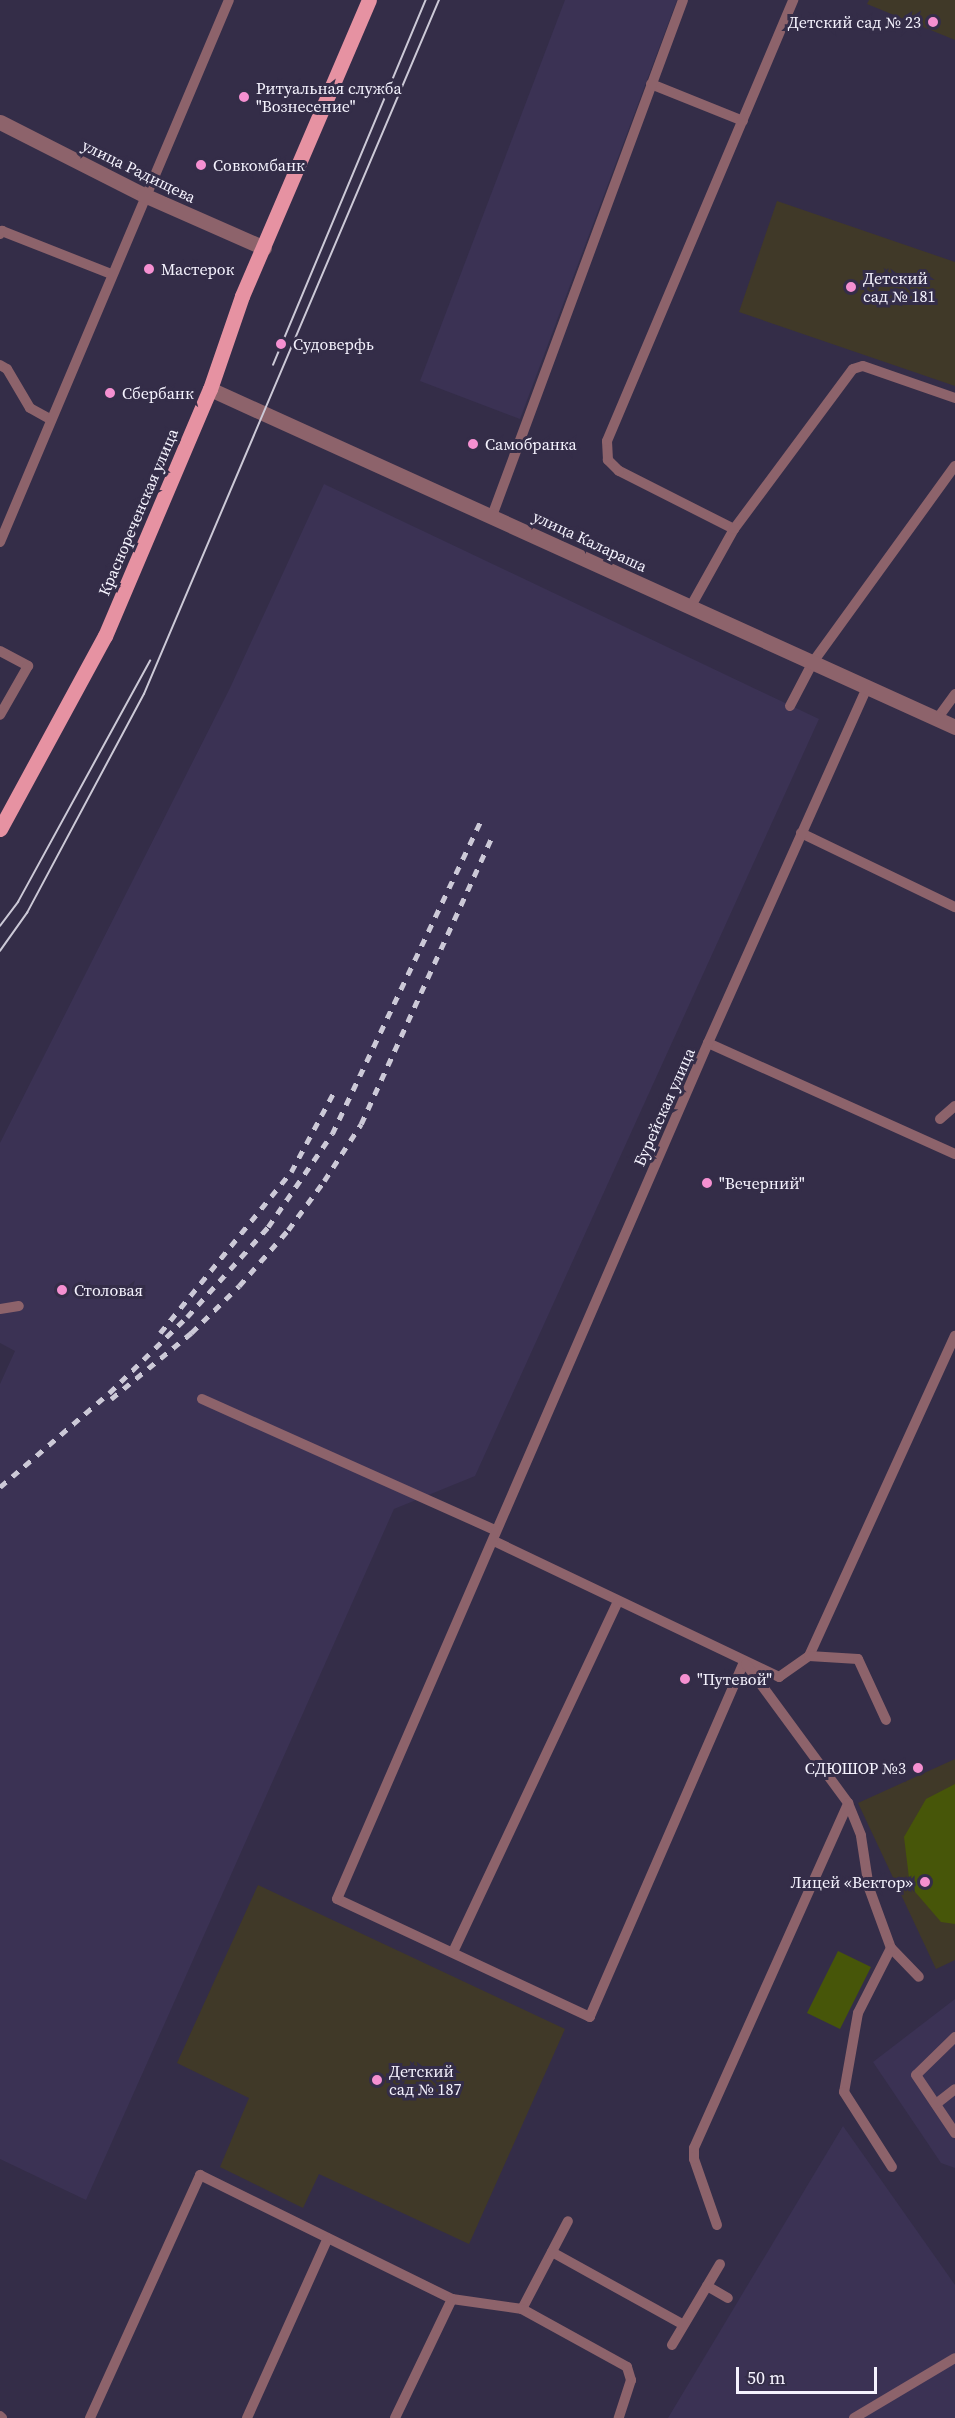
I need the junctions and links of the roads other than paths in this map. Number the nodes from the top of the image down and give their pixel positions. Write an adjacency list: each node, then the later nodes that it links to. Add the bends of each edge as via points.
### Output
1 (229, 0): 8 (lane)
2 (369, 0): 10 (main road, Краснореченская улица)
3 (683, 0): 5 (lane)
4 (793, 0): 6 (lane)
5 (651, 84): 6 (lane); 17 (lane)
6 (743, 121): 18 (lane, via 607,441 608,460 619,471)
7 (0, 122): 8 (street, улица Радищева)
8 (144, 195): 10 (street, улица Радищева); 11 (lane)
9 (0, 234): 11 (lane, via 2,231)
10 (264, 248): 13 (main road, Краснореченская улица, via 242,296)
11 (111, 274): 15 (lane)
12 (0, 364): 15 (lane, via 30,408)
13 (210, 389): 17 (street, улица Калараша); 29 (main road, Краснореченская улица, via 105,636)
14 (955, 398): 18 (lane, via 863,366 856,367)
15 (50, 419): 19 (lane)
16 (955, 466): 22 (lane)
17 (492, 516): 20 (street, улица Калараша)
18 (734, 529): 20 (lane)
19 (0, 542)
20 (691, 606): 22 (street, улица Калараша)
21 (0, 651): 26 (lane, via 28,666)
22 (813, 662): 23 (street, улица Калараша); 25 (lane)
23 (867, 687): 27 (street, улица Калараша); 30 (lane, Бурейская улица)
24 (955, 694): 27 (lane)
25 (790, 706)
26 (0, 715)
27 (937, 719): 28 (street, улица Калараша)
28 (955, 727)
29 (0, 829)
30 (801, 833): 31 (lane); 32 (lane, Бурейская улица)
31 (955, 907)
32 (708, 1043): 35 (lane); 40 (lane, Бурейская улица)
33 (955, 1107): 34 (lane)
34 (939, 1119)
35 (955, 1154)
36 (19, 1306): 37 (lane)
37 (0, 1309)
38 (955, 1336): 42 (lane)
39 (202, 1399): 40 (lane)
40 (495, 1535): 41 (lane); 47 (lane, Бурейская улица, via 338,1899)
41 (618, 1601): 43 (lane); 47 (lane)
42 (809, 1656): 43 (lane, via 779,1677); 44 (lane, via 858,1659)
43 (744, 1662): 45 (lane); 47 (lane, via 594,2014 585,2017)
44 (886, 1720)
45 (848, 1803): 46 (lane, via 861,1836 869,1888); 55 (lane, via 694,2148 694,2159)
46 (891, 1948): 48 (lane); 53 (lane, via 858,2013 844,2092)
47 (453, 1952)
48 (919, 1977)
49 (955, 2037): 51 (lane, via 916,2075)
50 (955, 2089): 51 (lane)
51 (936, 2104): 52 (lane)
52 (955, 2133)
53 (892, 2167)
54 (568, 2221): 57 (lane)
55 (717, 2225)
56 (328, 2238): 61 (lane); 66 (lane, via 200,2175); 67 (lane)
57 (552, 2252): 62 (lane); 63 (lane)
58 (720, 2264): 59 (lane)
59 (707, 2286): 60 (lane); 63 (lane)
60 (728, 2298)
61 (453, 2299): 62 (lane); 68 (lane)
62 (522, 2309): 69 (lane, via 627,2367 632,2380)
63 (682, 2324): 64 (lane)
64 (672, 2345)
65 (955, 2358): 70 (lane)
66 (90, 2418)
67 (247, 2418)
68 (395, 2418)
69 (619, 2418)
70 (855, 2418)

